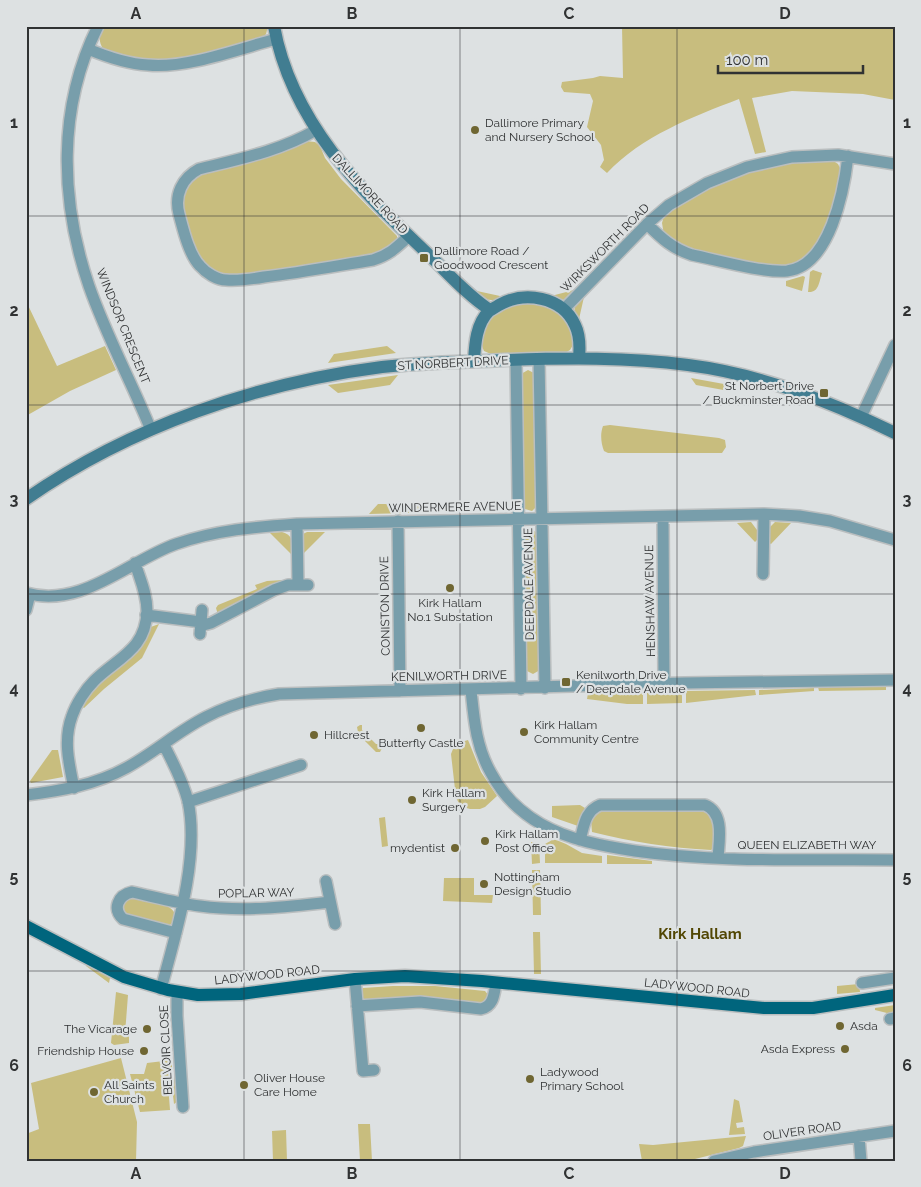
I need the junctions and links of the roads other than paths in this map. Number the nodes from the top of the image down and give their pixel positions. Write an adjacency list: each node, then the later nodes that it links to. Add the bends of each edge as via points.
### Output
1 (98, 26): 3 (street, WINDSOR CRESCENT)
2 (275, 33): 3 (street, via 208,57 175,64 127,62); 4 (street, DALLIMORE ROAD, via 289,78)
3 (88, 49): 17 (street, WINDSOR CRESCENT, via 73,98 66,153 73,225 90,286)
4 (316, 130): 8 (street, DALLIMORE ROAD, via 356,181); 8 (street, via 280,148 199,169 186,179 177,198 178,210 184,233 200,267 215,278 225,280 282,275 379,258 392,252)
5 (848, 156): 6 (street, WIRKSWORTH ROAD); 7 (street, WIRKSWORTH ROAD, via 792,157 747,167 693,190); 7 (street, via 841,199 823,244 804,266 794,270 764,270 692,255 669,244)
6 (895, 164)
7 (648, 224): 9 (street, WIRKSWORTH ROAD)
8 (409, 236): 10 (street, DALLIMORE ROAD, via 475,300)
9 (564, 309): 10 (street, via 532,297 516,298); 12 (street, via 578,334)
10 (490, 310): 15 (street, via 478,331)
11 (895, 345): 16 (street)
12 (579, 358): 13 (street, ST NORBERT DRIVE); 16 (street, ST NORBERT DRIVE, via 689,365 735,374 817,398)
13 (539, 359): 14 (street, ST NORBERT DRIVE); 22 (street, DEEPDALE AVENUE)
14 (516, 360): 15 (street, ST NORBERT DRIVE); 23 (street, DEEPDALE AVENUE)
15 (474, 361): 17 (street, ST NORBERT DRIVE, via 383,367 299,382 206,408)
16 (861, 417): 18 (street, ST NORBERT DRIVE)
17 (150, 430): 19 (street, ST NORBERT DRIVE, via 72,470)
18 (895, 433)
19 (26, 499)
20 (764, 514): 21 (street, WINDERMERE AVENUE); 26 (street, WINDERMERE AVENUE, via 830,521); 28 (street)
21 (663, 517): 22 (street, WINDERMERE AVENUE); 33 (street, HENSHAW AVENUE)
22 (542, 519): 23 (street, WINDERMERE AVENUE); 34 (street, DEEPDALE AVENUE)
23 (518, 520): 24 (street, WINDERMERE AVENUE); 35 (street, DEEPDALE AVENUE)
24 (398, 521): 25 (street, WINDERMERE AVENUE); 37 (street, CONISTON DRIVE)
25 (297, 524): 27 (street, WINDERMERE AVENUE, via 217,532 176,544); 31 (street, via 303,585 288,586 264,595 211,623)
26 (895, 540)
27 (135, 563): 29 (street, WINDERMERE AVENUE, via 86,589 56,595); 31 (street, via 145,594)
28 (763, 574)
29 (28, 593): 30 (street)
30 (26, 610)
31 (146, 615): 42 (street, via 134,647 95,680 72,716 67,748)
32 (895, 680): 33 (street, KENILWORTH DRIVE)
33 (664, 684): 34 (street, KENILWORTH DRIVE)
34 (545, 688): 35 (street, KENILWORTH DRIVE)
35 (521, 689): 36 (street, KENILWORTH DRIVE)
36 (471, 690): 37 (street, KENILWORTH DRIVE); 45 (street, QUEEN ELIZABETH WAY, via 476,735 495,779 512,801 532,818)
37 (400, 691): 38 (street, KENILWORTH DRIVE, via 264,696 206,717)
38 (164, 744): 42 (street, KENILWORTH DRIVE, via 125,769); 44 (street, via 178,771)
39 (273, 760): 41 (street)
40 (301, 765): 41 (street)
41 (277, 773): 44 (street)
42 (74, 788): 43 (street, KENILWORTH DRIVE)
43 (26, 795)
44 (188, 802): 50 (street, via 191,843)
45 (580, 840): 46 (street, QUEEN ELIZABETH WAY, via 660,854); 46 (street, QUEEN ELIZABETH WAY, via 588,814 600,805 705,805 718,817)
46 (718, 858): 47 (street, QUEEN ELIZABETH WAY)
47 (895, 860)
48 (326, 881): 49 (street)
49 (330, 902): 50 (street, POPLAR WAY, via 253,910); 51 (street)
50 (182, 903): 53 (street); 53 (street, POPLAR WAY, via 132,892 125,893 118,903 118,915 123,919)
51 (335, 924)
52 (26, 926): 58 (main road, LADYWOOD ROAD, via 116,974)
53 (176, 933): 58 (street)
54 (354, 978): 57 (main road, LADYWOOD ROAD, via 405,976); 59 (main road, LADYWOOD ROAD, via 241,994); 61 (street)
55 (895, 978): 56 (street)
56 (868, 980)
57 (496, 983): 60 (main road, LADYWOOD ROAD, via 764,1008 813,1008); 61 (street, via 493,1001 482,1009 420,1002)
58 (161, 989): 59 (main road, LADYWOOD ROAD)
59 (177, 992): 63 (street, BELVOIR CLOSE)
60 (895, 995)
61 (357, 1006): 62 (street, via 363,1071)
62 (374, 1070)
63 (184, 1107)
64 (895, 1131): 65 (street, OLIVER ROAD)
65 (859, 1136): 66 (street, OLIVER ROAD); 67 (street)
66 (715, 1161)
67 (861, 1161)

